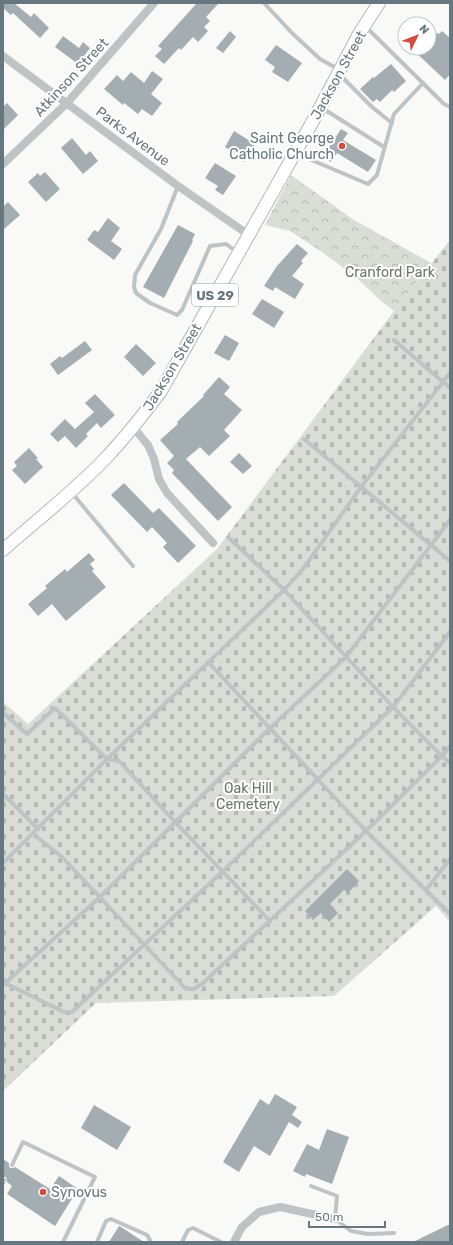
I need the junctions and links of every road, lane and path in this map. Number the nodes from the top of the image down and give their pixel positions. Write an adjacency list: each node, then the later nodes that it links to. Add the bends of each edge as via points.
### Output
1 (154, 3): 9 (street, Atkinson Street)
2 (264, 3): 6 (lane, via 320,59)
3 (379, 3): 4 (main road, Jackson Street / US 29)
4 (364, 26): 6 (main road, Jackson Street / US 29); 7 (lane)
5 (3, 56): 9 (street, Parks Avenue)
6 (339, 72): 11 (main road, Jackson Street / US 29); 13 (lane, via 372,107)
7 (423, 83): 10 (lane); 13 (lane, via 394,114)
8 (450, 100): 10 (lane)
9 (67, 103): 16 (street, Atkinson Street); 17 (street, Parks Avenue)
10 (444, 104): 12 (lane)
11 (320, 107): 14 (lane); 15 (main road, Jackson Street / US 29)
12 (450, 107)
13 (392, 123): 14 (lane)
14 (384, 147): 15 (lane, via 377,175 368,184)
15 (294, 152): 18 (main road, Jackson Street / US 29)
16 (3, 164)
17 (178, 186): 18 (street, Parks Avenue); 19 (lane, via 161,229 135,275 136,293 150,303 177,315 182,310 210,246 226,244)
18 (249, 235): 19 (main road, Jackson Street / US 29)
19 (238, 253): 24 (main road, Jackson Street / US 29, via 161,391)
20 (394, 340): 22 (lane)
21 (450, 373): 22 (lane)
22 (443, 382): 23 (lane); 26 (lane)
23 (450, 388)
24 (133, 427): 27 (main road, Jackson Street / US 29); 30 (street, via 148,445 159,479 167,493)
25 (304, 439): 26 (lane)
26 (361, 487): 31 (lane); 35 (lane, via 303,569)
27 (70, 491): 32 (main road, Jackson Street / US 29); 34 (lane)
28 (450, 520): 31 (lane)
29 (228, 537): 35 (lane)
30 (213, 543)
31 (431, 545): 33 (lane); 37 (lane)
32 (3, 550)
33 (450, 561)
34 (133, 566)
35 (284, 590): 37 (lane); 38 (lane)
36 (450, 632): 39 (lane)
37 (346, 656): 39 (lane); 41 (lane)
38 (208, 662): 41 (lane); 44 (lane)
39 (393, 706): 43 (lane); 46 (lane)
40 (3, 713): 44 (lane, via 26,734 55,708)
41 (270, 728): 46 (lane); 48 (lane)
42 (450, 746): 43 (lane)
43 (442, 756): 45 (lane); 50 (lane)
44 (107, 758): 48 (lane, via 119,761); 49 (lane)
45 (450, 763)
46 (318, 779): 50 (lane); 54 (lane)
47 (3, 794): 49 (lane)
48 (175, 822): 54 (lane); 56 (lane)
49 (38, 829): 51 (lane)
50 (366, 831): 55 (lane); 58 (lane)
51 (33, 834): 53 (lane); 56 (lane, via 62,857)
52 (450, 859): 55 (lane)
53 (3, 863)
54 (223, 871): 58 (lane); 59 (lane)
55 (426, 890): 57 (lane)
56 (100, 897): 59 (lane); 60 (lane)
57 (450, 914)
58 (270, 921): 59 (lane, via 194,989 186,989)
59 (144, 944): 60 (lane, via 72,1012 64,1012)
60 (4, 984)
61 (12, 1165): 65 (lane, via 23,1142 95,1177)
62 (311, 1186): 63 (lane, via 337,1196)
63 (335, 1219): 64 (lane, via 351,1231); 70 (street, via 280,1207 259,1212 242,1227)
64 (394, 1234)
65 (63, 1242)
66 (97, 1242): 67 (lane, via 106,1221 111,1219 148,1235)
67 (149, 1242)
68 (182, 1242): 69 (lane, via 188,1230 193,1228)
69 (221, 1242)
70 (234, 1242)

